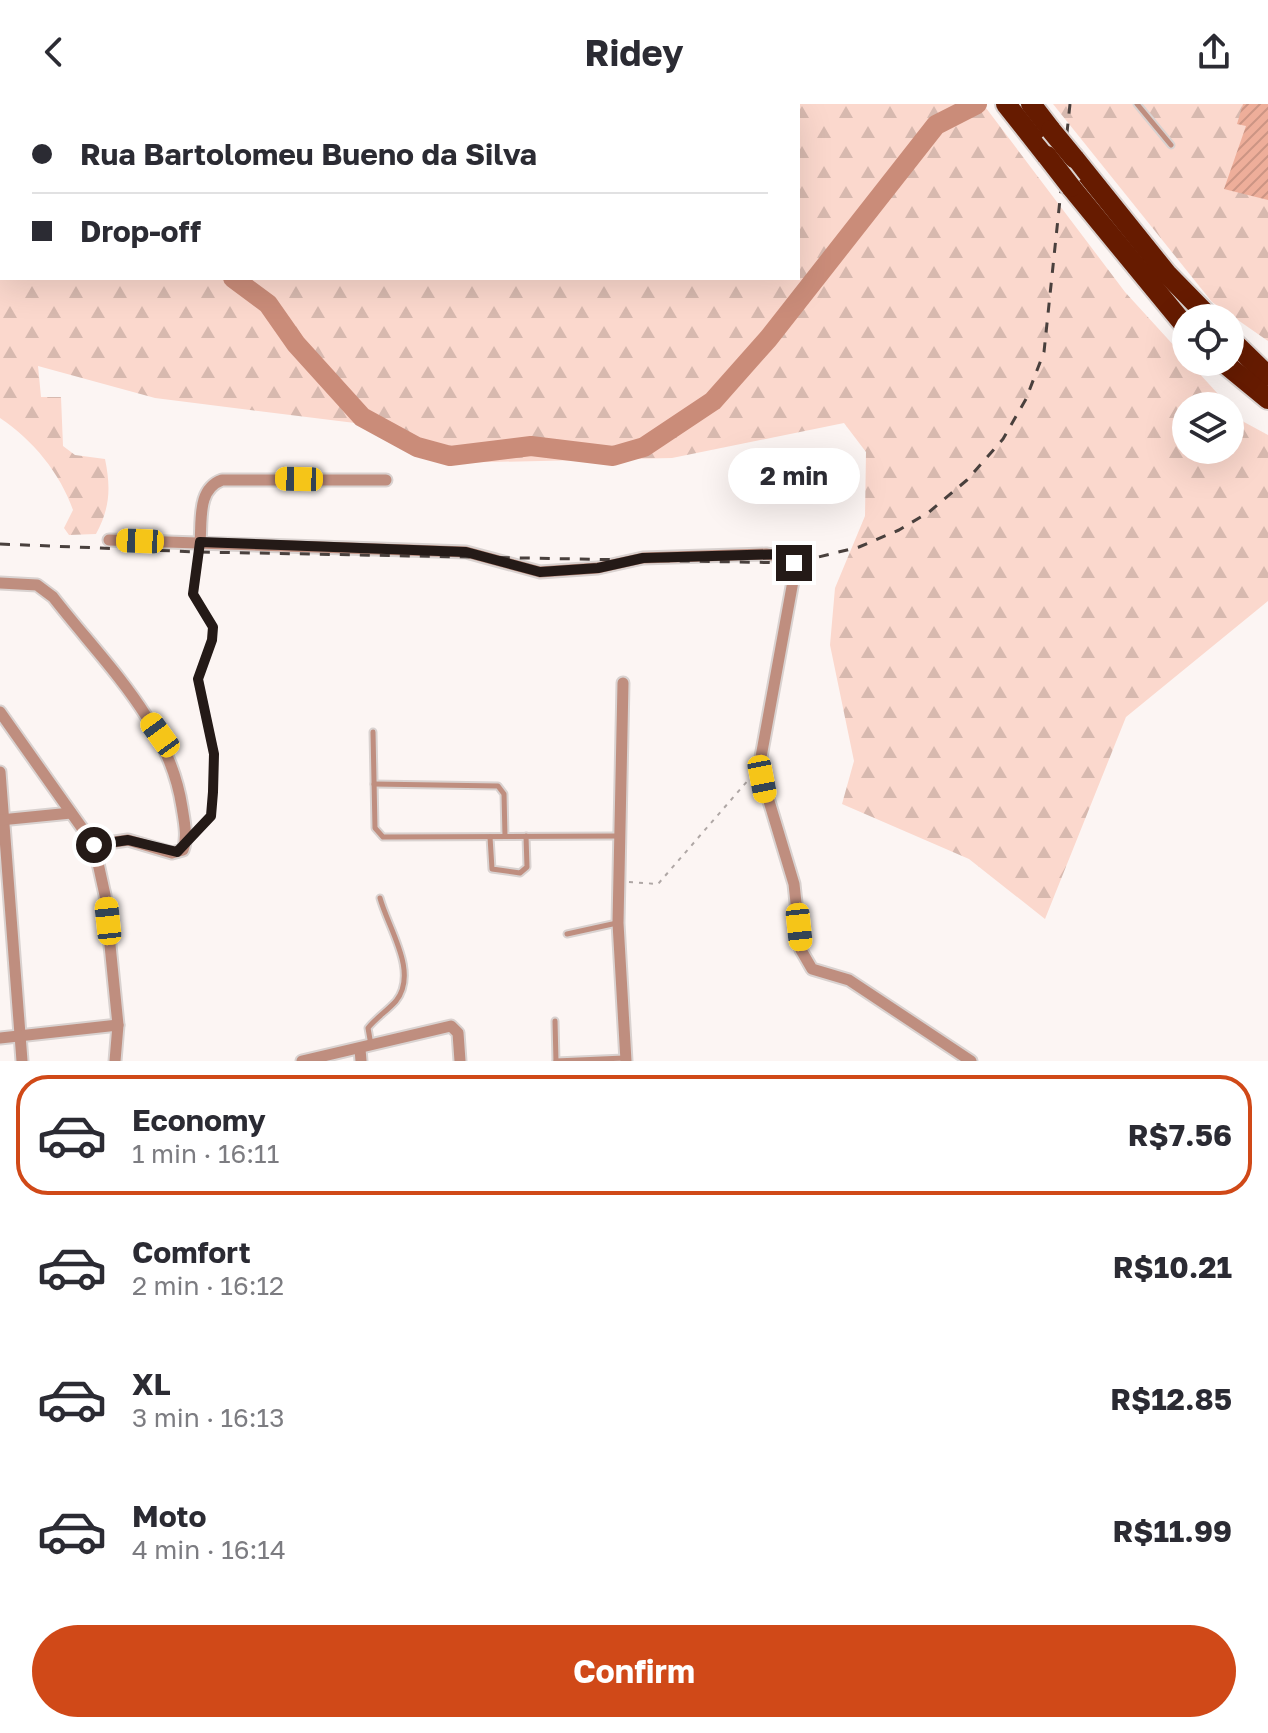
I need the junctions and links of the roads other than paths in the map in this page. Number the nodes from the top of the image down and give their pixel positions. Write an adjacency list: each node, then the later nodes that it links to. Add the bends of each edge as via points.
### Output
1 (1006, 104): 3 (highway)
2 (1137, 104): 4 (lane)
3 (1028, 111): 5 (highway, bridge, via 1051,130); 6 (highway, bridge, via 1047,156)
4 (1171, 145)
5 (1196, 304)
6 (1172, 310)
7 (1244, 353): 9 (highway)
8 (1240, 376): 10 (highway)
9 (1268, 376)
10 (1268, 399)
11 (386, 480): 13 (street, via 222,480 204,495)
12 (109, 540): 13 (street)
13 (200, 542): 26 (lane, via 193,594 213,627 198,679 214,754 213,792 211,816); 42 (street, via 466,552 540,572 643,558 792,558 795,570 759,768 794,884 801,950 812,969 849,980)
14 (0, 583): 26 (street, via 37,585 53,597 160,735 179,790)
15 (623, 683): 24 (street)
16 (0, 712): 20 (street)
17 (373, 732): 19 (lane)
18 (0, 772): 21 (street)
19 (374, 784): 22 (lane, via 498,786 504,794); 25 (lane, via 375,828 383,837)
20 (71, 813): 21 (street); 27 (street)
21 (1, 820): 33 (street)
22 (505, 836): 23 (lane); 25 (lane)
23 (526, 836): 24 (lane); 25 (lane, via 527,867 520,873 492,869)
24 (620, 836): 29 (street)
25 (490, 837)
26 (186, 844): 27 (street, via 172,853 128,840)
27 (94, 845): 32 (street, via 105,895)
28 (380, 898): 35 (lane, via 405,972 404,985 368,1028)
29 (618, 923): 30 (lane); 36 (street)
30 (567, 934)
31 (555, 1021): 41 (lane)
32 (118, 1025): 33 (street); 38 (street)
33 (20, 1037): 34 (street); 37 (street)
34 (0, 1038)
35 (364, 1052): 39 (street); 40 (street, via 451,1026 458,1033)
36 (626, 1059): 41 (lane)
37 (22, 1061)
38 (115, 1061)
39 (302, 1061)
40 (460, 1061)
41 (556, 1061)
42 (971, 1061)

